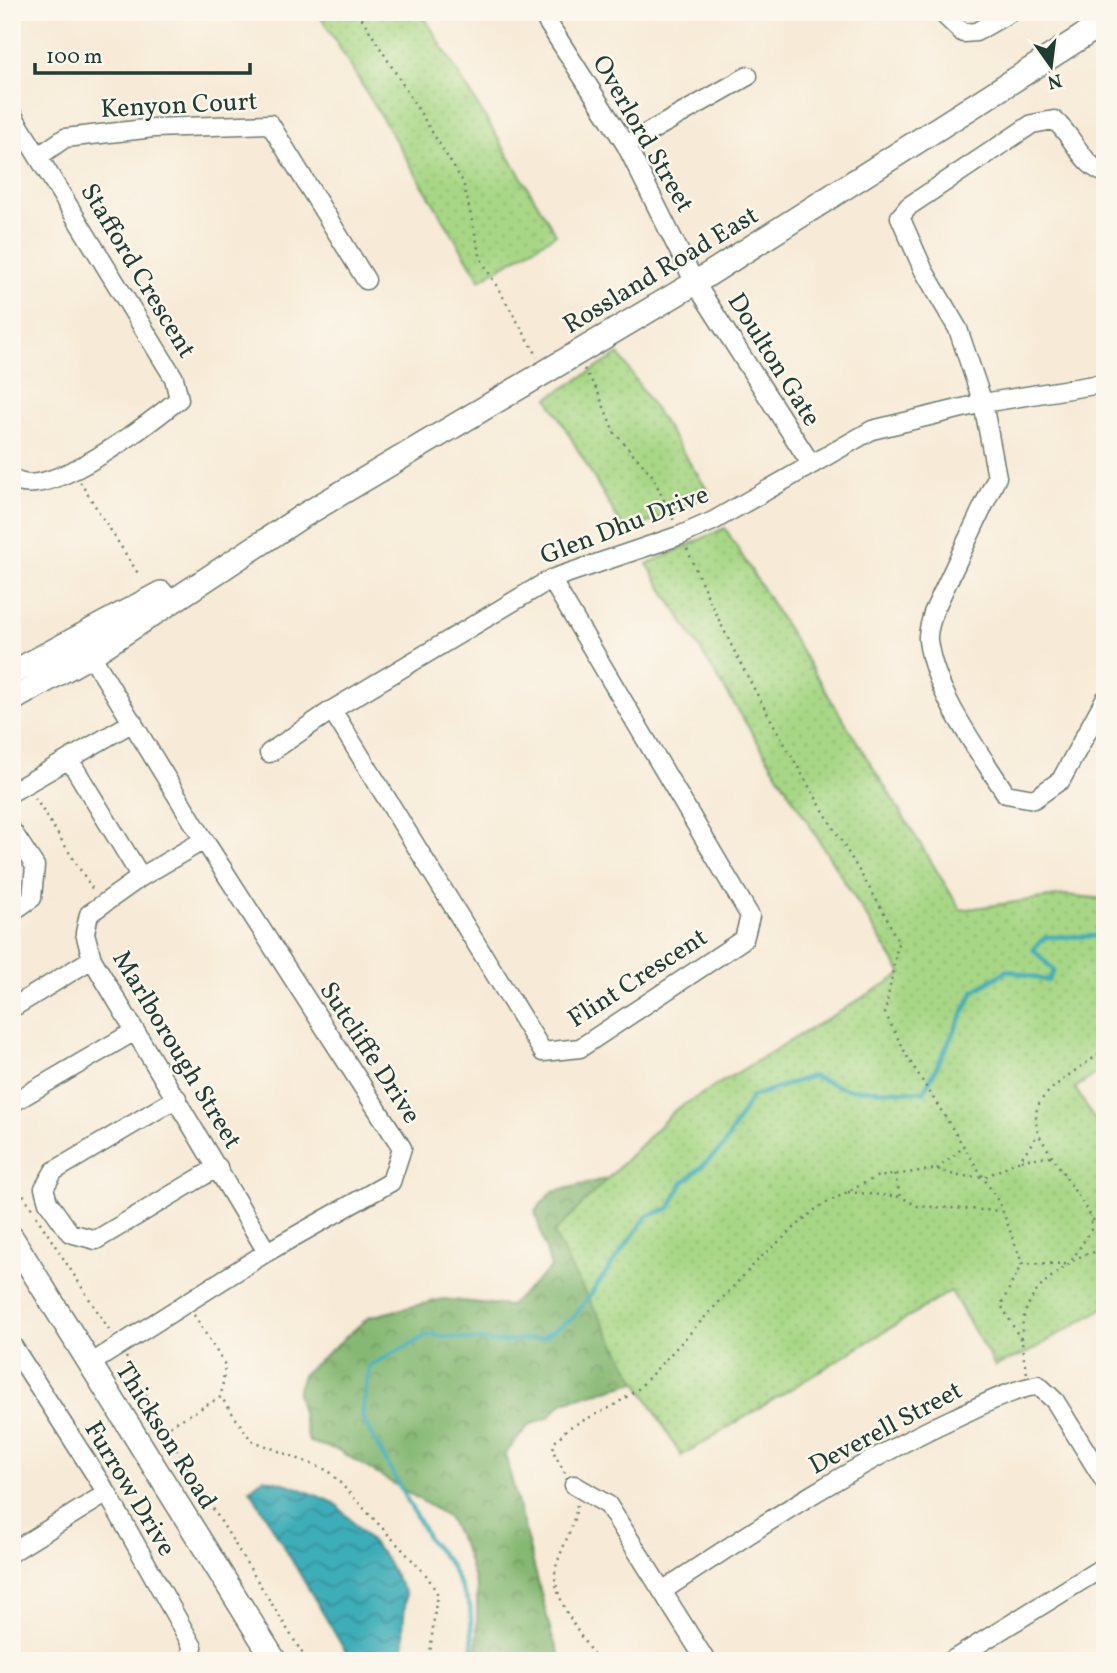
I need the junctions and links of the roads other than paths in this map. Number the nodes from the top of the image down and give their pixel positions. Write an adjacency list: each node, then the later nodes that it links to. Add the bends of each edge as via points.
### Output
1 (541, 12): 7 (street, Overlord Street)
2 (941, 12): 3 (street, via 963,33 976,32)
3 (1011, 12)
4 (1105, 22): 11 (main road, Rossland Road East)
5 (748, 76): 7 (street)
6 (12, 114): 8 (street, Stafford Crescent)
7 (626, 145): 11 (street, Overlord Street)
8 (39, 156): 10 (street, Kenyon Court, via 65,138 154,128 270,124); 15 (street, Stafford Crescent, via 174,377 179,399 73,471 38,485)
9 (1105, 173): 13 (street, via 1090,168 1069,132 1054,120 1032,124 909,206 900,217 923,271 958,328)
10 (366, 280)
11 (695, 283): 14 (street, Doulton Gate); 16 (main road, Rossland Road East)
12 (1105, 387): 13 (street, Glen Dhu Drive)
13 (983, 403): 14 (street, Glen Dhu Drive, via 872,430); 20 (street, via 998,477 933,613 927,637 934,668 965,730 1006,794 1034,799 1060,780)
14 (811, 464): 17 (street, Glen Dhu Drive, via 681,535)
15 (16, 485)
16 (239, 555): 18 (main road, Rossland Road East); 19 (main road, Rossland Road East)
17 (551, 579): 22 (street, Glen Dhu Drive); 22 (street, Flint Crescent, via 750,916 744,939 580,1048 543,1052)
18 (91, 655): 21 (main road, Rossland Road East); 23 (street, Sutcliffe Drive)
19 (12, 673)
20 (1105, 699)
21 (12, 700)
22 (332, 710): 24 (street, Glen Dhu Drive)
23 (133, 722): 25 (street); 28 (street, Sutcliffe Drive)
24 (269, 753)
25 (69, 759): 26 (street); 29 (street)
26 (19, 788)
27 (12, 831): 30 (street, via 35,866 32,898)
28 (204, 840): 29 (street, Marlborough Street); 38 (street, Sutcliffe Drive, via 402,1148 391,1182)
29 (141, 877): 31 (street, Marlborough Street, via 89,914 85,933)
30 (12, 912)
31 (92, 958): 32 (street); 33 (street, Marlborough Street)
32 (12, 1008)
33 (135, 1031): 34 (street, Marlborough Street); 35 (street)
34 (177, 1098): 36 (street, Marlborough Street); 36 (street, via 54,1171 44,1188 48,1202 70,1233 96,1240)
35 (12, 1103)
36 (218, 1167): 38 (street, Marlborough Street)
37 (12, 1238): 40 (main road, Thickson Road)
38 (267, 1252): 40 (street, Sutcliffe Drive)
39 (12, 1345): 43 (street, Furrow Drive)
40 (90, 1364): 48 (main road, Thickson Road)
41 (1105, 1482): 46 (street, Deverell Street, via 1055,1401 1038,1385 912,1437)
42 (574, 1485): 46 (street, via 608,1505)
43 (107, 1493): 44 (street); 47 (street, Furrow Drive, via 193,1647)
44 (12, 1552)
45 (1105, 1566): 50 (street)
46 (662, 1591): 49 (street)
47 (188, 1661)
48 (275, 1661)
49 (706, 1661)
50 (951, 1661)

